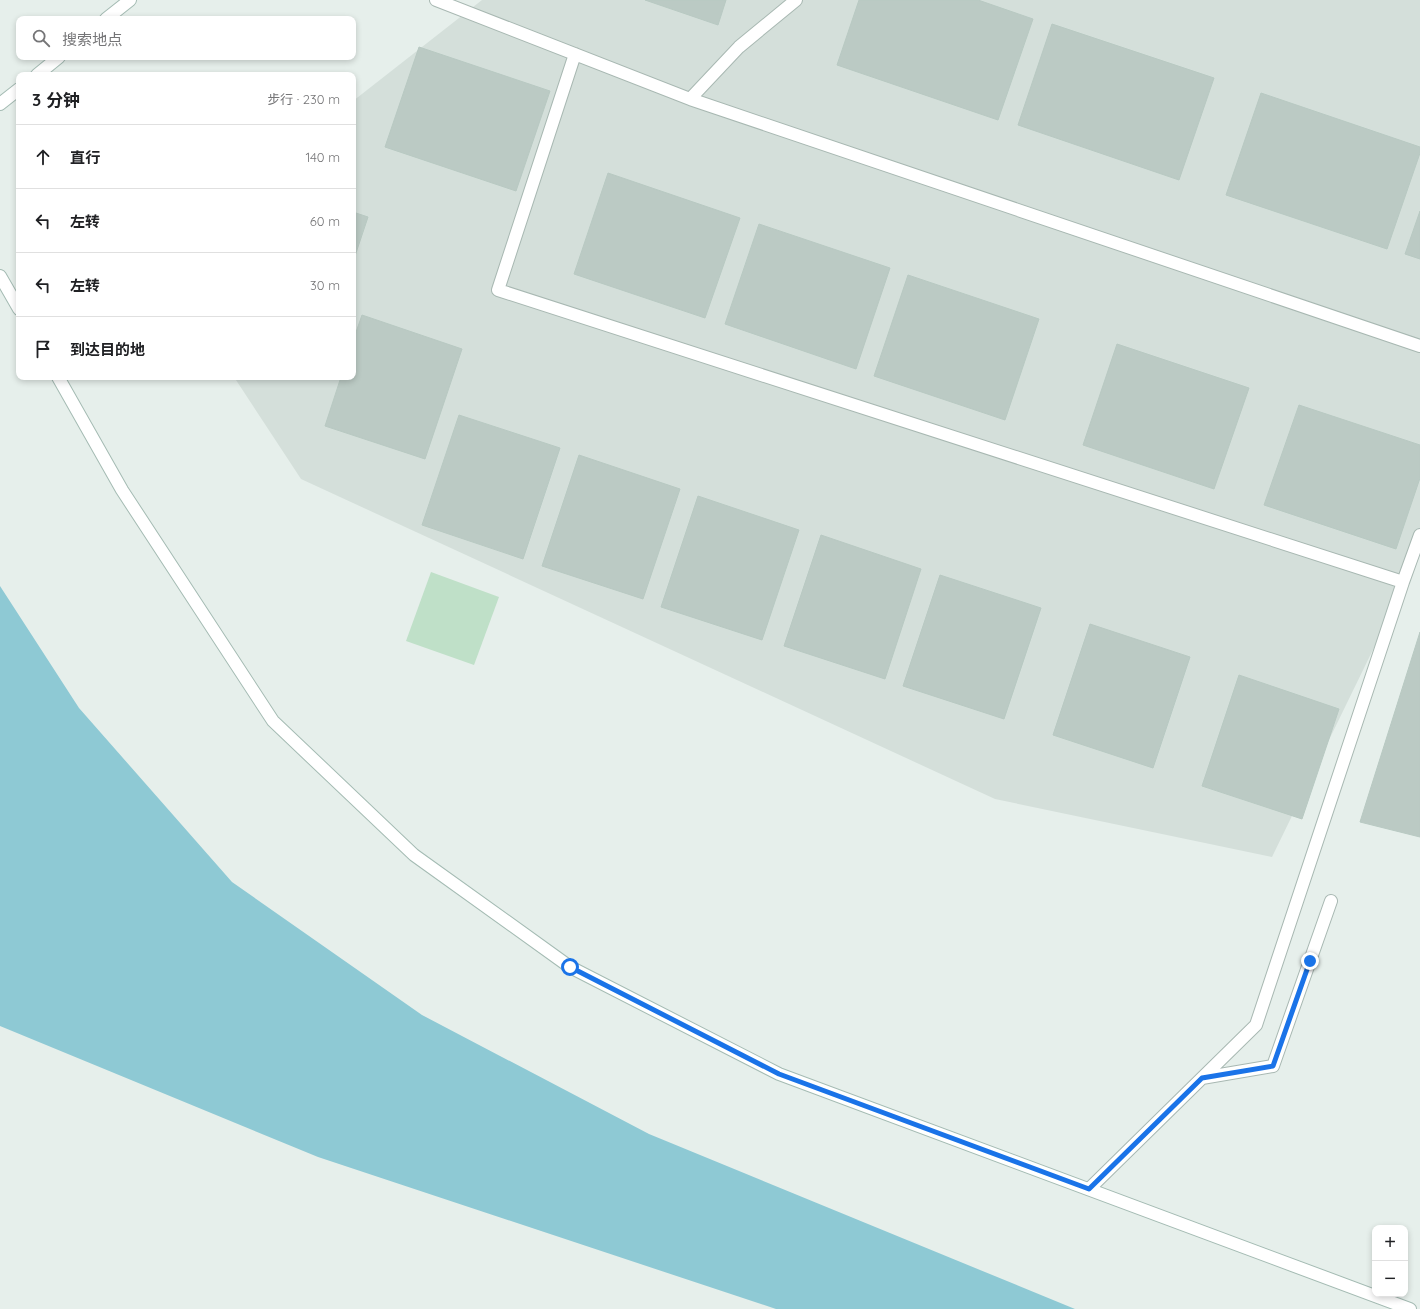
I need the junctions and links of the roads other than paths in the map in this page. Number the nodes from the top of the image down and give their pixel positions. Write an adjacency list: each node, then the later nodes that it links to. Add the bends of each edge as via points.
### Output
1 (130, 0): 4 (street)
2 (436, 0): 5 (street)
3 (796, 0): 9 (street, via 739,47)
4 (110, 16)
5 (576, 54): 9 (street); 16 (street, via 498,290)
6 (55, 60): 7 (street)
7 (41, 72)
8 (16, 91): 10 (street)
9 (690, 99): 13 (street)
10 (0, 104)
11 (0, 276): 12 (street)
12 (16, 304)
13 (1420, 346)
14 (60, 380): 19 (street, via 122,490 273,721 414,855 570,967 779,1074)
15 (1420, 535): 16 (street)
16 (1403, 582): 18 (street, via 1256,1025)
17 (1331, 901): 18 (street, via 1273,1066)
18 (1202, 1078): 19 (street)
19 (1089, 1189): 20 (street)
20 (1410, 1309)

